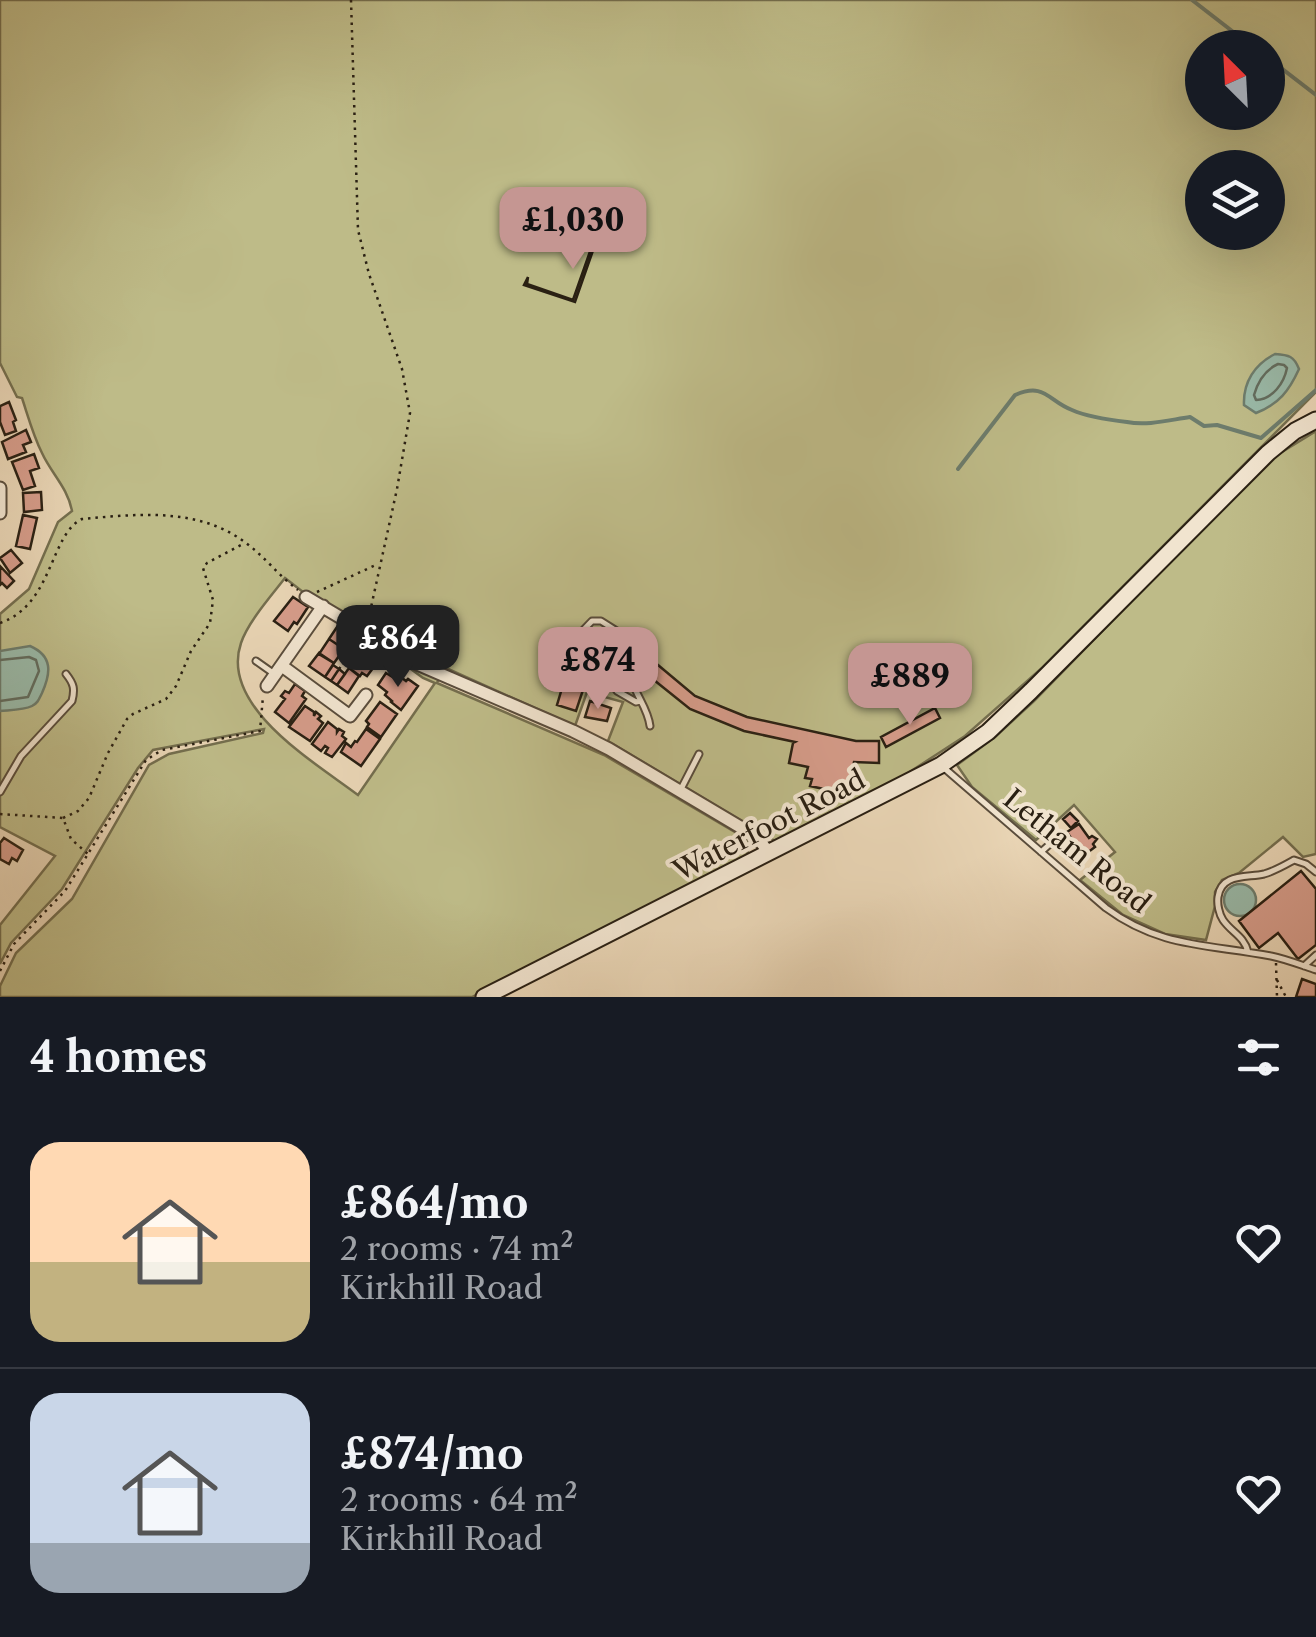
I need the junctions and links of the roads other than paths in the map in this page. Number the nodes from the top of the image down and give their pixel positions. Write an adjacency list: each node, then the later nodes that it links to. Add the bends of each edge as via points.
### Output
1 (1316, 420): 13 (street, Waterfoot Road, via 1268,453 1031,691)
2 (0, 488): 3 (street)
3 (0, 513)
4 (306, 597): 5 (street)
5 (324, 606): 8 (street); 15 (street, via 394,654 573,731)
6 (256, 661): 8 (lane)
7 (66, 674): 14 (lane, via 73,682 72,701 21,756)
8 (275, 675): 9 (street, via 350,716)
9 (366, 695)
10 (640, 701): 10 (lane, via 620,633 592,621 566,656 590,660 617,691); 11 (lane)
11 (650, 726)
12 (699, 754): 15 (lane)
13 (941, 765): 17 (lane, Letham Road); 18 (street, Waterfoot Road)
14 (0, 792)
15 (680, 792): 18 (street, via 757,837)
16 (1061, 834): 17 (lane)
17 (1041, 852): 20 (lane, Letham Road, via 1136,928 1167,940)
18 (769, 853): 24 (street, Waterfoot Road)
19 (1316, 872): 20 (lane, via 1294,860 1224,884 1218,892 1223,920)
20 (1248, 952): 22 (lane, Letham Road)
21 (1316, 954): 22 (lane)
22 (1304, 966): 23 (lane, Letham Road)
23 (1316, 970)
24 (484, 997)

